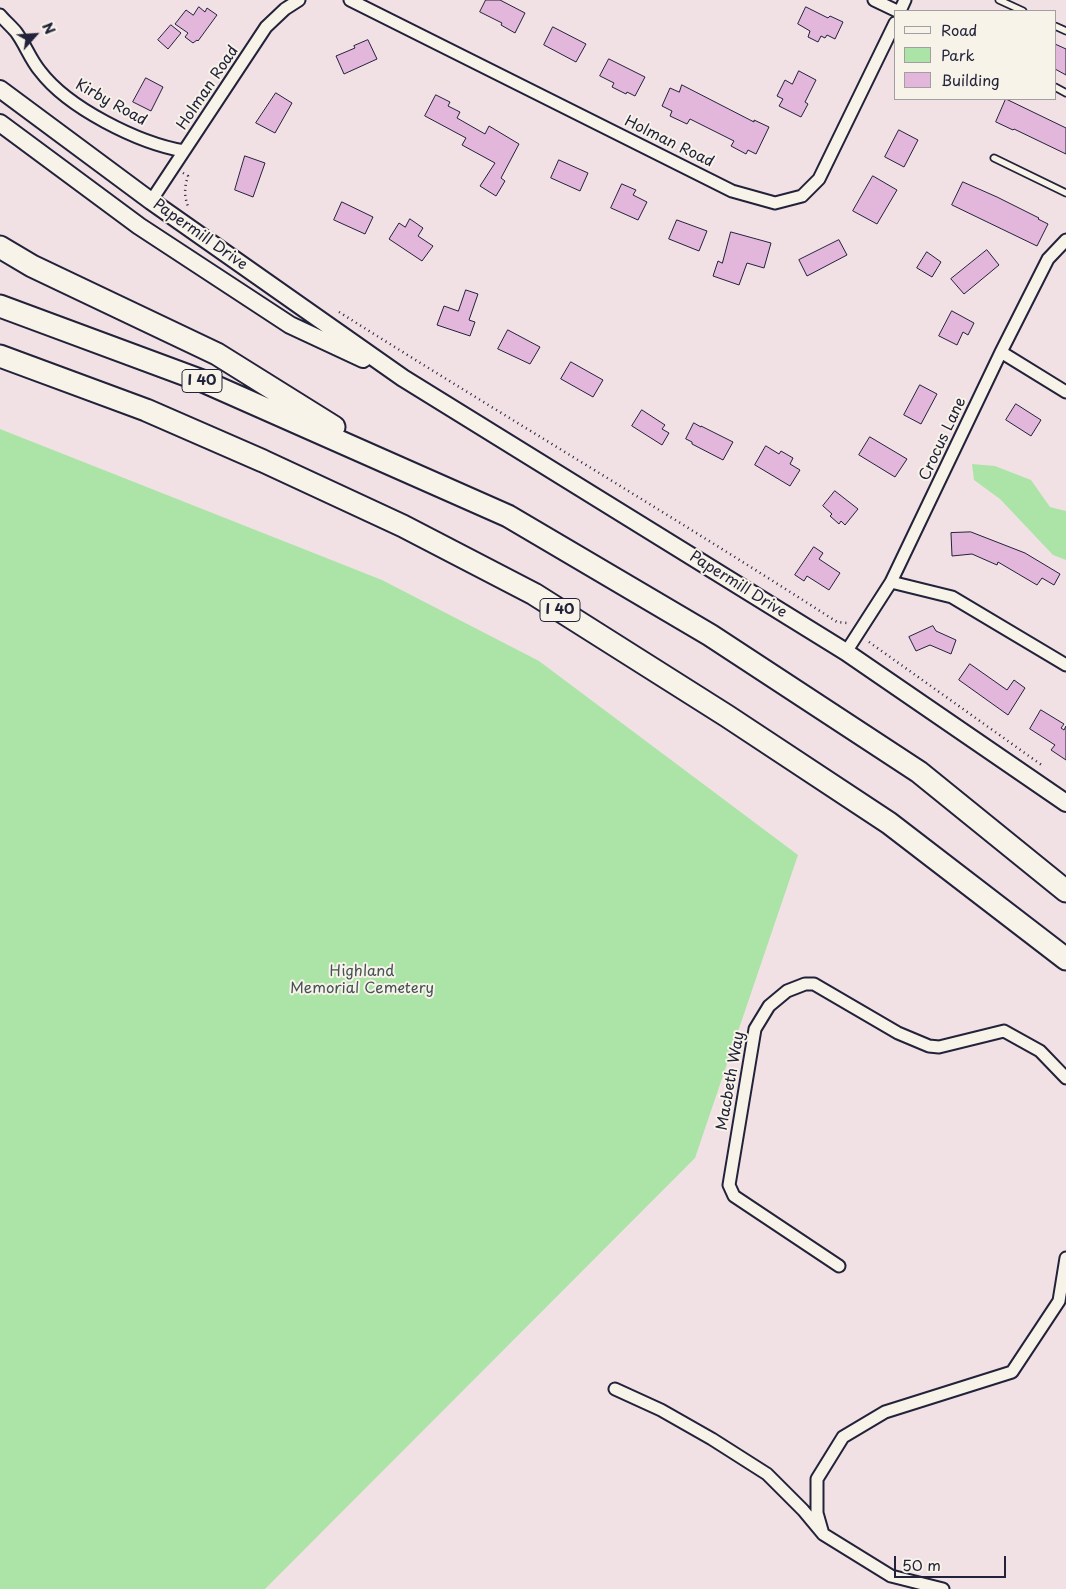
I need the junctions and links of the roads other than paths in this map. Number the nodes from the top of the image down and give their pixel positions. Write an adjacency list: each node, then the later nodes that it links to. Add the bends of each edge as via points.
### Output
1 (300, 0): 11 (street, Holman Road, via 285,9 266,28)
2 (350, 0): 8 (street, Holman Road, via 732,191 775,203 802,196 819,179)
3 (874, 0): 5 (street)
4 (1000, 0): 6 (lane)
5 (896, 10)
6 (1021, 10)
7 (0, 15): 11 (street, Kirby Road, via 16,32 54,88 80,107 122,130)
8 (894, 24)
9 (0, 89): 14 (main road, Papermill Drive)
10 (0, 123): 22 (main road, Papermill Drive, via 139,226 290,325)
11 (184, 152): 14 (street, Holman Road)
12 (994, 158): 13 (lane)
13 (1066, 193)
14 (151, 201): 22 (main road, Papermill Drive)
15 (1066, 240): 20 (street, Crocus Lane, via 1048,259)
16 (0, 247): 18 (highway)
17 (0, 254): 18 (highway)
18 (32, 266): 24 (highway, via 217,354)
19 (0, 306): 24 (highway, I 40, via 205,382)
20 (1001, 352): 23 (street); 25 (street, Crocus Lane)
21 (0, 356): 30 (highway, I 40, via 146,410 264,461 403,526 534,594 889,823)
22 (403, 378): 26 (main road, Papermill Drive)
23 (1066, 392)
24 (398, 467): 29 (highway, I 40, via 508,516 710,635 919,772)
25 (891, 582): 26 (street, Crocus Lane); 27 (street, via 952,597)
26 (846, 652): 28 (main road, Papermill Drive)
27 (1066, 665)
28 (1066, 803)
29 (1066, 891)
30 (1066, 959)
31 (1066, 1078): 33 (street, Macbeth Way, via 1040,1051 1004,1031 939,1048 898,1033 814,984 787,990 769,1006 755,1029 729,1185 734,1196)
32 (1066, 1258): 35 (street, via 1059,1301 1012,1372 885,1412 843,1436 817,1479 817,1513)
33 (839, 1266)
34 (615, 1389): 35 (street, via 661,1410 767,1474)
35 (823, 1534): 36 (street, via 891,1576)
36 (943, 1589)

